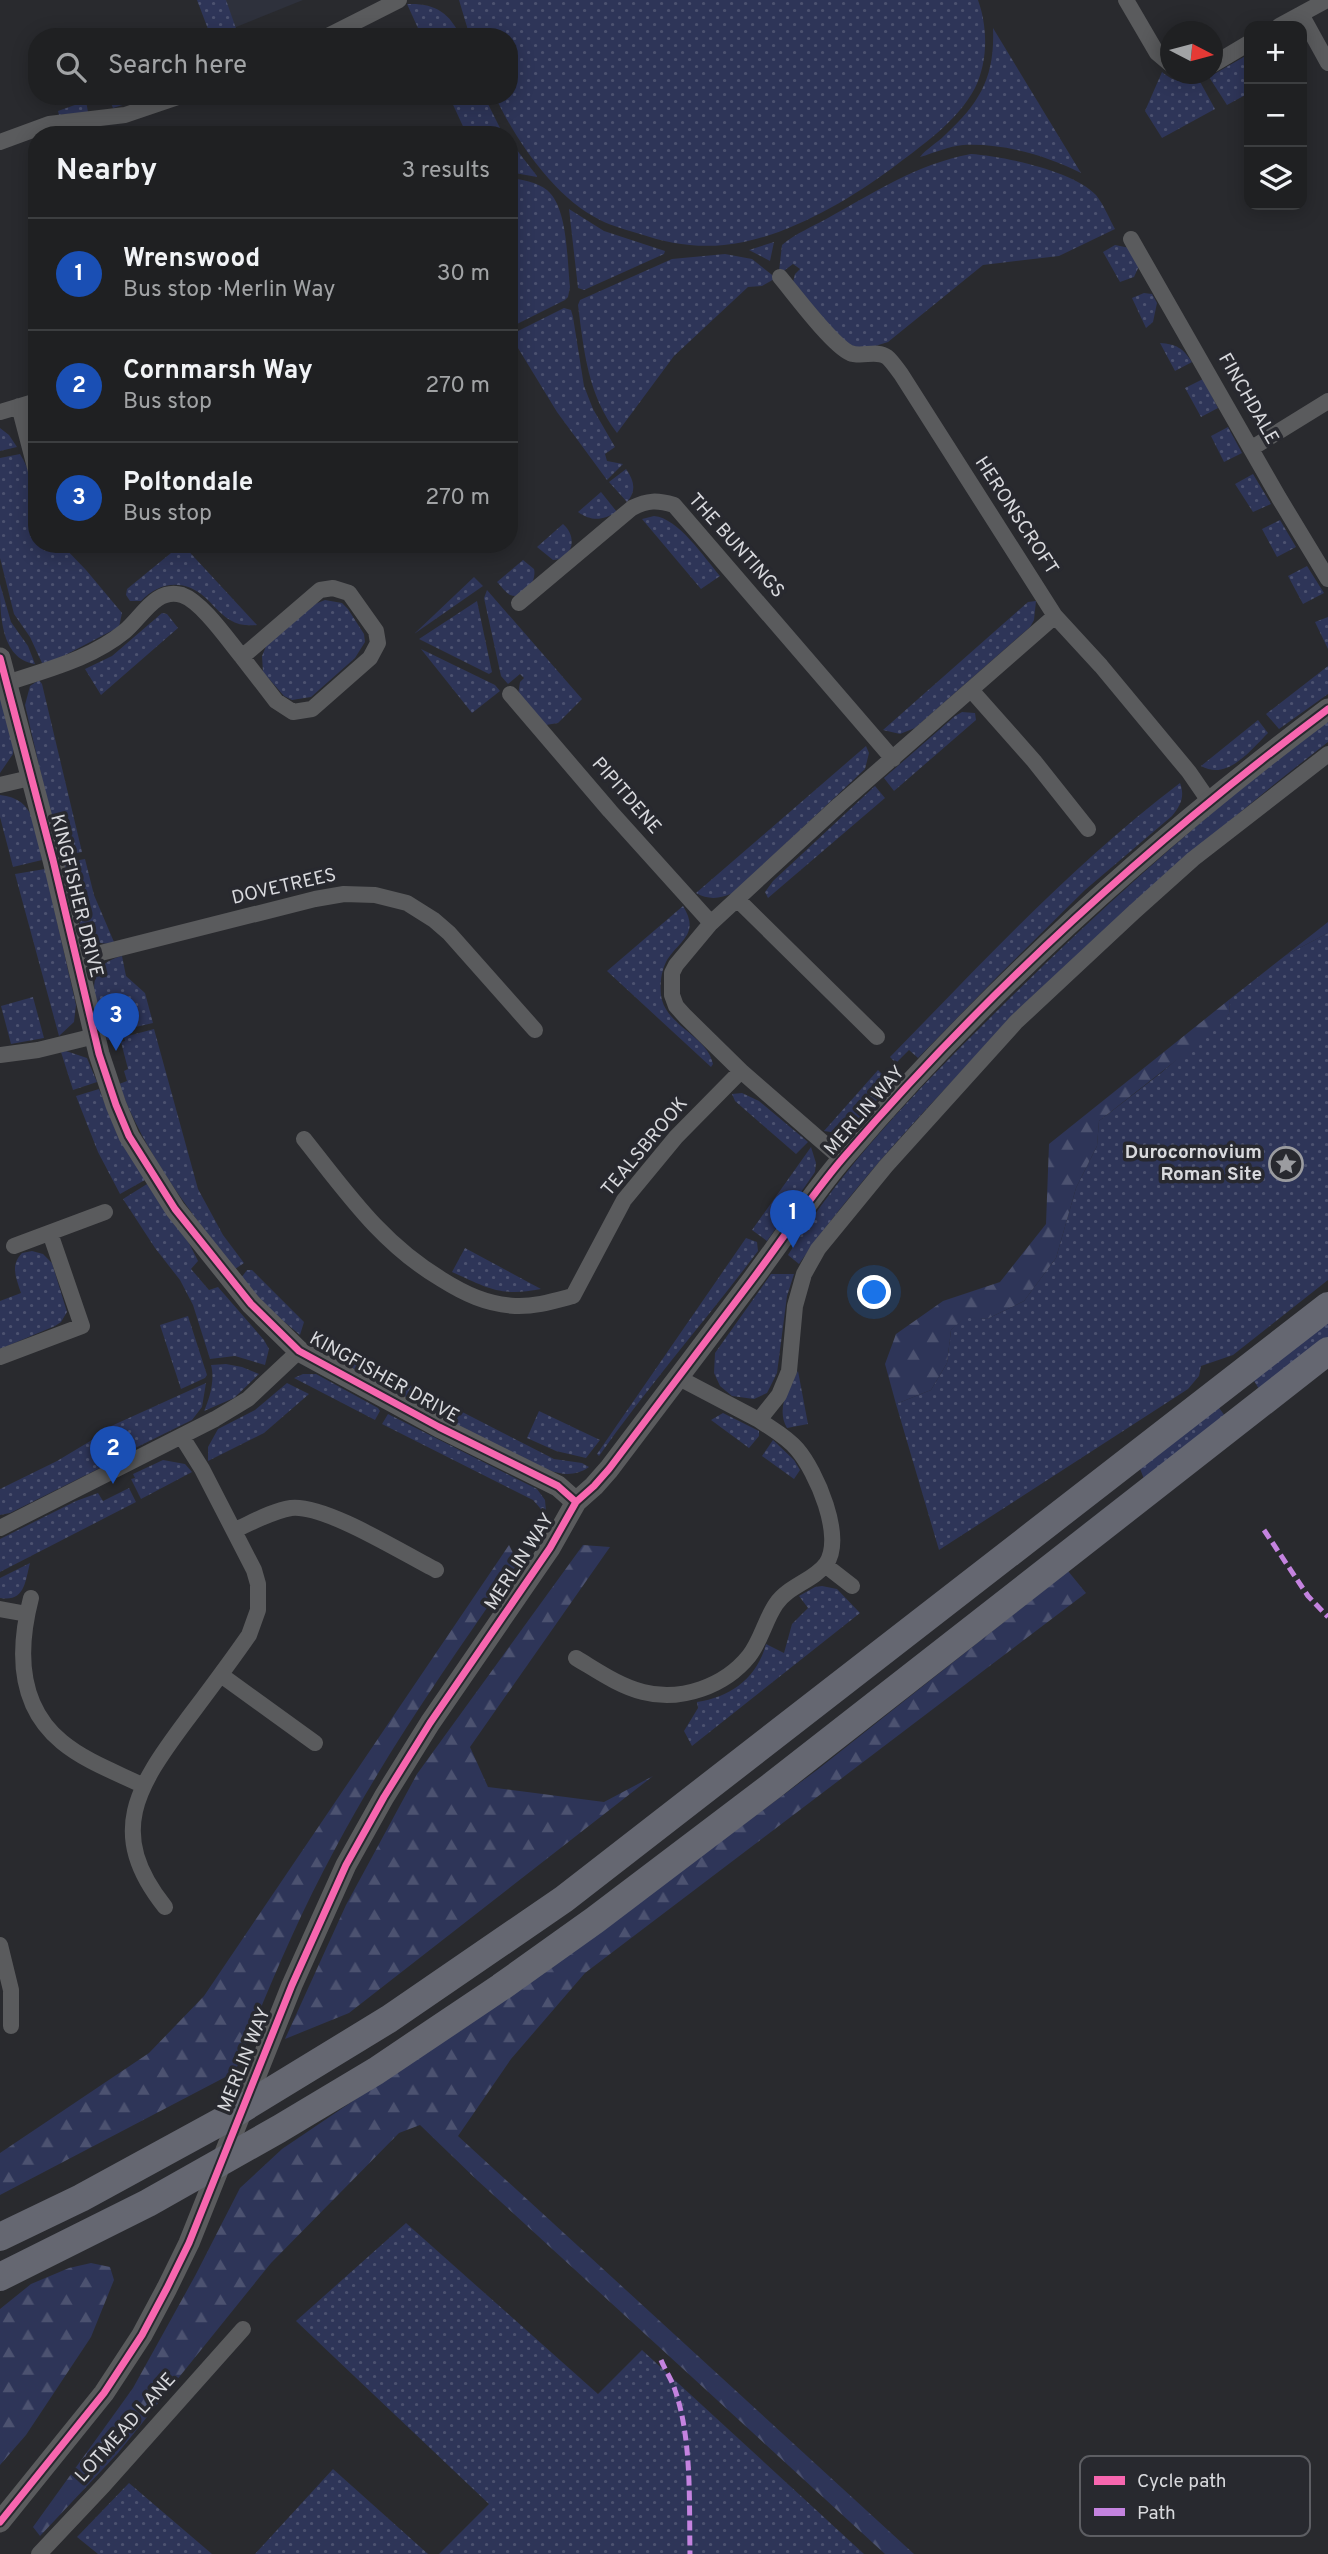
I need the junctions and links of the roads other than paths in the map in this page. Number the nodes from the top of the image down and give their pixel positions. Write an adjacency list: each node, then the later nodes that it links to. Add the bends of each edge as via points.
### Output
1 (399, 0): 6 (street)
2 (1126, 0): 8 (street)
3 (1327, 0): 4 (street)
4 (1301, 14): 5 (street); 10 (street)
5 (1288, 21)
6 (344, 28)
7 (1244, 46): 9 (street)
8 (1160, 55)
9 (1223, 59)
10 (1328, 63)
11 (154, 105): 12 (street, via 124,115)
12 (44, 126)
13 (28, 132): 14 (street)
14 (0, 142)
15 (1131, 239): 22 (street, FINCHDALE)
16 (780, 278): 25 (street, HERONSCROFT, via 850,353 887,357 901,374)
17 (1328, 401): 22 (street)
18 (28, 404): 19 (street)
19 (19, 406): 20 (street); 21 (street)
20 (0, 412)
21 (28, 440)
22 (1252, 448): 23 (street, FINCHDALE)
23 (1328, 579)
24 (519, 603): 33 (street, THE BUNTINGS, via 632,508 646,500 674,505)
25 (1055, 616): 29 (street); 36 (street, HERONSCROFT)
26 (0, 657): 28 (street, KINGFISHER DRIVE)
27 (242, 657): 27 (street, via 320,590 349,593 376,631 378,643 370,657 312,709 293,712 276,701); 28 (street, via 196,604 173,594 152,603 125,631 86,656)
28 (7, 683): 34 (street, KINGFISHER DRIVE)
29 (972, 691): 33 (street); 37 (street)
30 (510, 694): 39 (street, PIPITDENE)
31 (1328, 709): 36 (street, MERLIN WAY)
32 (1328, 754): 56 (street, via 1193,859 1134,912 1016,1022 886,1166 818,1249 804,1274 795,1306 789,1371 779,1395)
33 (893, 759): 38 (street)
34 (30, 778): 35 (street); 40 (street, KINGFISHER DRIVE)
35 (0, 785)
36 (1209, 801): 47 (street, MERLIN WAY, via 1024,965)
37 (1088, 829)
38 (738, 900): 39 (street); 43 (street)
39 (711, 923): 45 (street, via 676,965 673,996 685,1016)
40 (76, 959): 41 (street, DOVETREES, via 331,896 375,895 407,903 434,920); 42 (street, KINGFISHER DRIVE)
41 (535, 1030)
42 (95, 1036): 44 (street); 52 (street, KINGFISHER DRIVE, via 130,1136 175,1209 251,1304)
43 (877, 1037)
44 (0, 1055)
45 (741, 1071): 46 (street, TEALSBROOK, via 630,1192 573,1296 534,1305 517,1307 479,1300 414,1262 371,1224); 47 (street)
46 (304, 1139)
47 (842, 1159): 55 (street, MERLIN WAY)
48 (105, 1212): 49 (street)
49 (50, 1233): 50 (street); 54 (street, via 82,1326)
50 (14, 1246)
51 (1328, 1306): 72 (highway, via 564,1899 389,2019 222,2122)
52 (299, 1351): 57 (street, via 248,1399); 58 (street, KINGFISHER DRIVE, via 558,1486)
53 (1328, 1352): 73 (highway, via 763,1793 500,1987 376,2071 279,2129 148,2203)
54 (0, 1357)
55 (679, 1378): 56 (street); 58 (street, MERLIN WAY, via 601,1478)
56 (759, 1420): 61 (street, via 795,1447 815,1474 831,1538)
57 (182, 1437): 59 (street); 60 (street)
58 (576, 1502): 75 (street, MERLIN WAY, via 550,1548 430,1723 346,1865 292,1985 189,2244 142,2335 104,2393)
59 (0, 1528)
60 (235, 1530): 62 (street, via 277,1512 307,1509); 66 (street, via 254,1570 258,1610 249,1635)
61 (825, 1564): 63 (street); 65 (street, via 778,1601 751,1654 738,1669 707,1688 682,1694 645,1693)
62 (436, 1570)
63 (852, 1586)
64 (0, 1609): 68 (street, via 29,1606 22,1660 31,1698 50,1730 90,1760)
65 (576, 1658)
66 (221, 1675): 67 (street); 68 (street)
67 (315, 1743)
68 (142, 1785): 69 (street, via 134,1818 136,1858)
69 (164, 1907)
70 (0, 1945): 71 (street, via 10,1990)
71 (11, 2026)
72 (0, 2238)
73 (0, 2277)
74 (243, 2329): 76 (street, LOTMEAD LANE)
75 (0, 2522)
76 (39, 2554)

